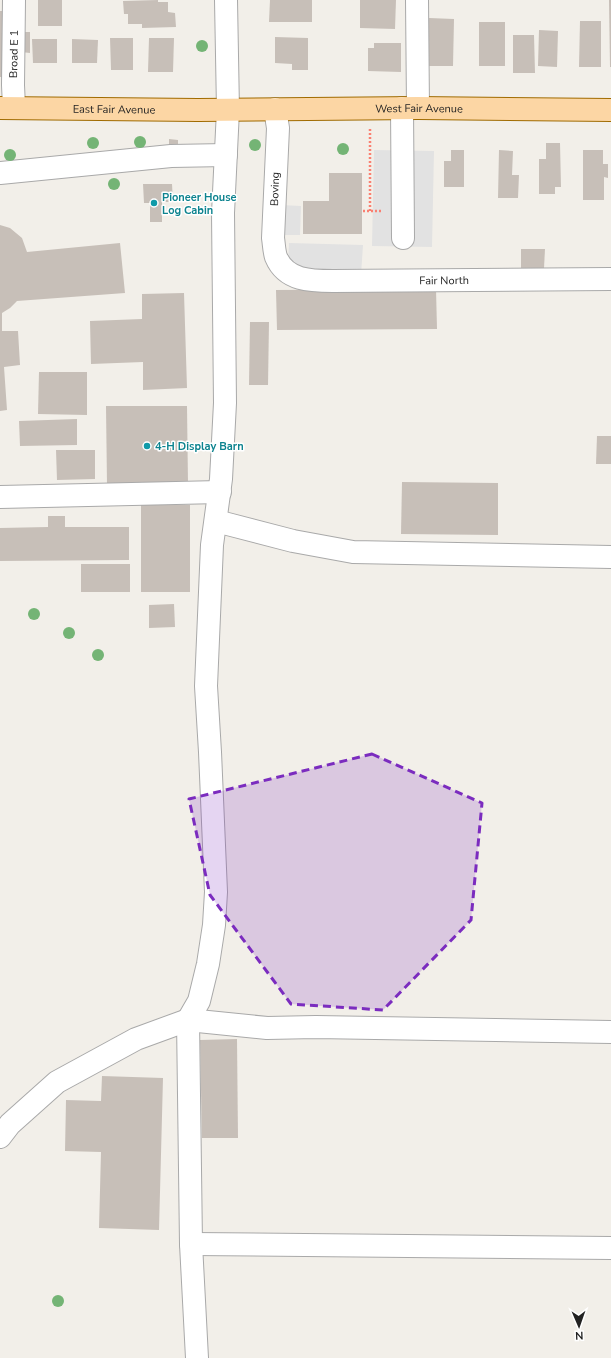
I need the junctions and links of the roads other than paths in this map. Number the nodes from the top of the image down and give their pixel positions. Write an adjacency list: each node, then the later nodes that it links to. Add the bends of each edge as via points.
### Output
1 (14, 0): 4 (street, Broad E 1)
2 (226, 0): 7 (street)
3 (417, 0): 5 (street)
4 (7, 108): 7 (main road, East Fair Avenue)
5 (410, 108): 6 (main road, West Fair Avenue); 8 (main road, West Fair Avenue); 11 (street)
6 (275, 109): 7 (main road, West Fair Avenue); 12 (street, Boving, via 278,128 273,238)
7 (228, 110): 9 (street)
8 (611, 110)
9 (226, 155): 10 (street, via 171,156); 14 (street, via 223,213 225,403)
10 (0, 174)
11 (403, 238)
12 (281, 267): 13 (street, Fair North, via 293,277 309,281)
13 (611, 279)
14 (220, 492): 15 (street); 16 (street)
15 (0, 497)
16 (216, 521): 17 (street, via 293,541 353,552); 18 (street, via 212,545 206,686 216,892 208,964 199,1001)
17 (611, 557)
18 (188, 1020): 19 (street, via 267,1028); 20 (street, via 136,1039 57,1082); 21 (street)
19 (611, 1032)
20 (0, 1136)
21 (191, 1244): 22 (street); 23 (street)
22 (611, 1248)
23 (197, 1358)

